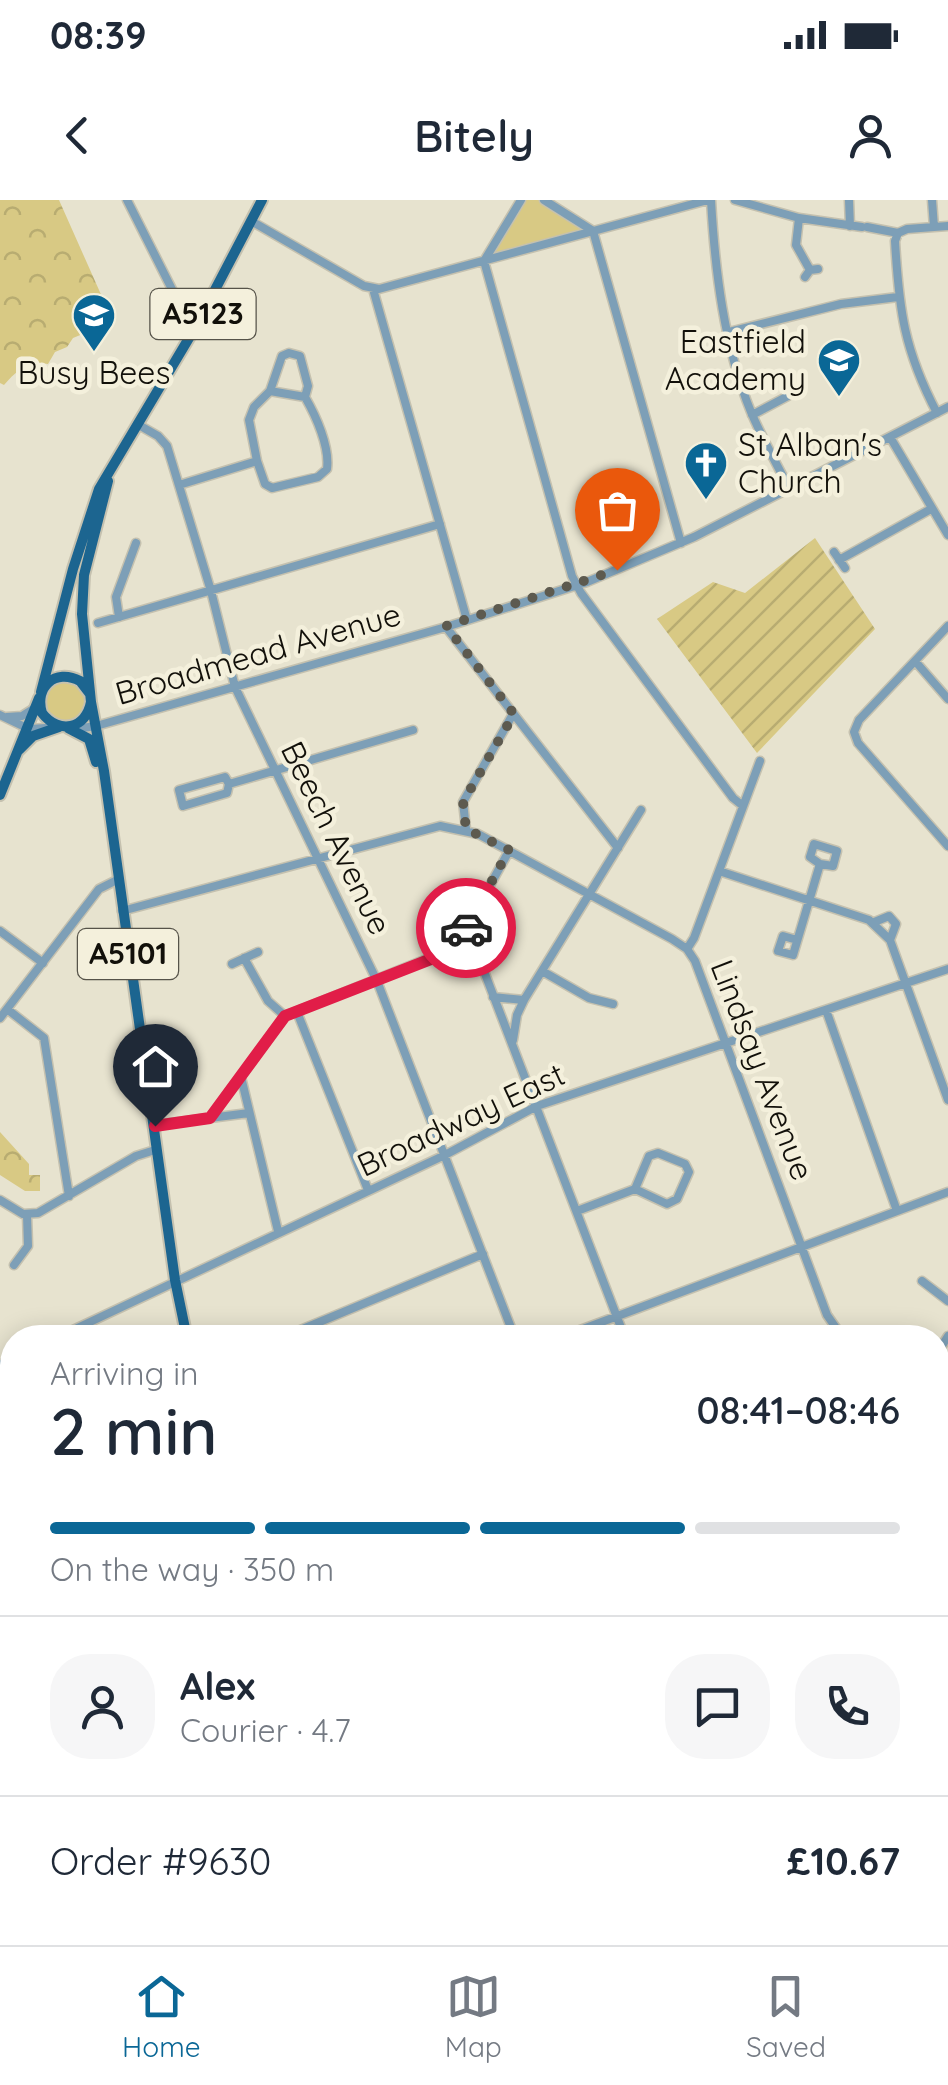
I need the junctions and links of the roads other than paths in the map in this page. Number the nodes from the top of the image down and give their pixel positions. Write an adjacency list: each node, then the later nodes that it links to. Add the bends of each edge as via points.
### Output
1 (127, 200): 20 (street)
2 (262, 200): 10 (main road, A5123)
3 (521, 200): 16 (street)
4 (544, 200): 14 (street)
5 (710, 200): 14 (street); 21 (street)
6 (735, 200): 9 (street)
7 (848, 200): 11 (street)
8 (932, 200): 13 (street)
9 (799, 218): 11 (street); 17 (street, via 796,245)
10 (251, 221): 18 (street); 20 (main road, A5123)
11 (850, 226): 15 (street)
12 (948, 226): 13 (street)
13 (934, 227): 15 (street)
14 (593, 230): 16 (street); 38 (street)
15 (898, 233): 19 (street)
16 (484, 261): 18 (street); 40 (street)
17 (811, 272)
18 (373, 289): 35 (street)
19 (898, 297): 21 (street); 26 (street, via 906,345)
20 (195, 328): 28 (main road, A5123)
21 (729, 332): 27 (street)
22 (270, 391): 24 (street); 24 (street, via 282,356 294,354 304,362); 30 (street, via 249,420)
23 (788, 396): 27 (street)
24 (305, 398): 30 (street, via 328,457 325,472 272,488)
25 (948, 408): 26 (street, Broadmead Avenue)
26 (937, 413): 29 (street, Broadmead Avenue)
27 (752, 415): 33 (street)
28 (137, 424): 31 (main road, A5123); 32 (street, Beech Avenue, via 167,446)
29 (890, 437): 33 (street, Broadmead Avenue); 34 (street)
30 (257, 461): 32 (street)
31 (110, 472): 45 (main road, A5123, via 84,575); 48 (main road, A5123, via 90,512)
32 (179, 484): 41 (street, Beech Avenue)
33 (789, 488): 38 (street, Broadmead Avenue)
34 (931, 509): 36 (street); 39 (street)
35 (440, 524): 41 (street); 43 (street)
36 (948, 535)
37 (136, 543): 42 (street, via 116,597)
38 (681, 543): 40 (street, Broadmead Avenue)
39 (839, 560)
40 (576, 585): 43 (street, Broadmead Avenue); 67 (street)
41 (210, 590): 42 (street); 50 (street, Beech Avenue)
42 (119, 616): 44 (street)
43 (467, 620): 46 (street, Broadmead Avenue)
44 (98, 622)
45 (82, 626): 48 (main road, via 64,632); 52 (main road, A5123)
46 (446, 626): 50 (street, Broadmead Avenue); 55 (street)
47 (948, 626): 49 (street)
48 (53, 646): 51 (main road, A5123)
49 (915, 661): 53 (street); 70 (street, via 854,732)
50 (235, 687): 57 (street, Broadmead Avenue); 63 (street, Beech Avenue)
51 (40, 695): 52 (main road, via 52,679 66,676 80,681); 54 (main road, A5123); 59 (main road, via 42,714)
52 (90, 698): 57 (main road, A5101); 59 (main road, via 82,722)
53 (948, 699)
54 (33, 709): 56 (street, via 14,719); 58 (main road, A5123)
55 (514, 714): 69 (street, via 463,802); 71 (street)
56 (1, 716): 58 (street)
57 (96, 726): 59 (street, Broadmead Avenue); 64 (main road, A5101)
58 (25, 728): 59 (street, Broadmead Avenue); 61 (main road, A5123)
59 (63, 728): 61 (main road, via 33,736); 64 (main road, A5101, via 89,739)
60 (412, 730): 63 (street)
61 (15, 754): 66 (main road, A5123)
62 (760, 761): 67 (street)
63 (275, 770): 65 (street); 73 (street, Beech Avenue)
64 (104, 782): 76 (main road, A5101)
65 (229, 784): 65 (street, via 228,793 183,806 178,790 225,777)
66 (0, 795)
67 (743, 806): 75 (street)
68 (641, 810): 71 (street)
69 (466, 829): 72 (street, Lindsay Avenue); 73 (street, Lindsay Avenue, via 434,826)
70 (948, 846)
71 (618, 848): 77 (street)
72 (509, 850): 77 (street, Lindsay Avenue); 81 (street)
73 (318, 858): 79 (street, Lindsay Avenue); 92 (street, Beech Avenue)
74 (820, 864): 78 (street)
75 (720, 871): 78 (street); 85 (street)
76 (117, 880): 79 (main road, A5101); 88 (street, via 99,889)
77 (589, 894): 85 (street, Lindsay Avenue); 91 (street)
78 (810, 901): 80 (street); 83 (street)
79 (122, 911): 109 (main road, A5101)
80 (872, 923): 84 (street); 84 (street, via 889,916 896,924)
81 (467, 926): 92 (street, via 444,954); 94 (street)
82 (0, 930): 88 (street)
83 (797, 940)
84 (890, 940): 93 (street)
85 (688, 949): 103 (street, Lindsay Avenue)
86 (258, 952): 87 (street)
87 (244, 958): 89 (street); 100 (street, via 268,1001)
88 (43, 963): 97 (street)
89 (232, 964)
90 (948, 969): 93 (street, Broadway East)
91 (542, 971): 95 (street); 96 (street)
92 (377, 981): 99 (street); 111 (street, Beech Avenue)
93 (906, 982): 98 (street, Broadway East); 105 (street)
94 (493, 997): 95 (street); 102 (street)
95 (524, 1000): 102 (street)
96 (613, 1004)
97 (7, 1009): 101 (street); 115 (street, via 44,1038)
98 (826, 1010): 103 (street, Broadway East); 117 (street)
99 (298, 1012): 100 (street); 113 (street)
100 (285, 1016): 104 (street)
101 (0, 1018)
102 (514, 1040): 106 (street)
103 (725, 1043): 106 (street, Broadway East); 121 (street, Lindsay Avenue)
104 (240, 1077): 107 (street); 108 (street)
105 (948, 1100)
106 (538, 1106): 111 (street, Broadway East); 118 (street)
107 (249, 1112): 108 (street); 120 (street)
108 (210, 1118): 109 (street)
109 (155, 1126): 110 (main road, A5101)
110 (155, 1150): 115 (street); 124 (main road, A5101)
111 (444, 1155): 113 (street, Broadway East); 122 (street, Beech Avenue)
112 (635, 1189): 112 (street, via 648,1156 658,1152 689,1172 677,1199 667,1204); 118 (street)
113 (368, 1190): 120 (street, Broadway East)
114 (948, 1192): 117 (street)
115 (69, 1196): 119 (street)
116 (0, 1200): 119 (street)
117 (897, 1211): 121 (street)
118 (577, 1212): 127 (street)
119 (27, 1215): 123 (street, via 28,1246)
120 (278, 1231): 124 (street, Broadway East)
121 (802, 1247): 127 (street); 134 (street, Lindsay Avenue)
122 (483, 1254): 130 (street); 131 (street, Beech Avenue)
123 (14, 1265)
124 (174, 1280): 128 (street, Broadway East); 129 (main road, A5101)
125 (922, 1281): 126 (street)
126 (948, 1301)
127 (617, 1316): 132 (street); 133 (street)
128 (82, 1325)
129 (184, 1325)
130 (312, 1325)
131 (511, 1325)
132 (593, 1325)
133 (620, 1325)
134 (830, 1325)

